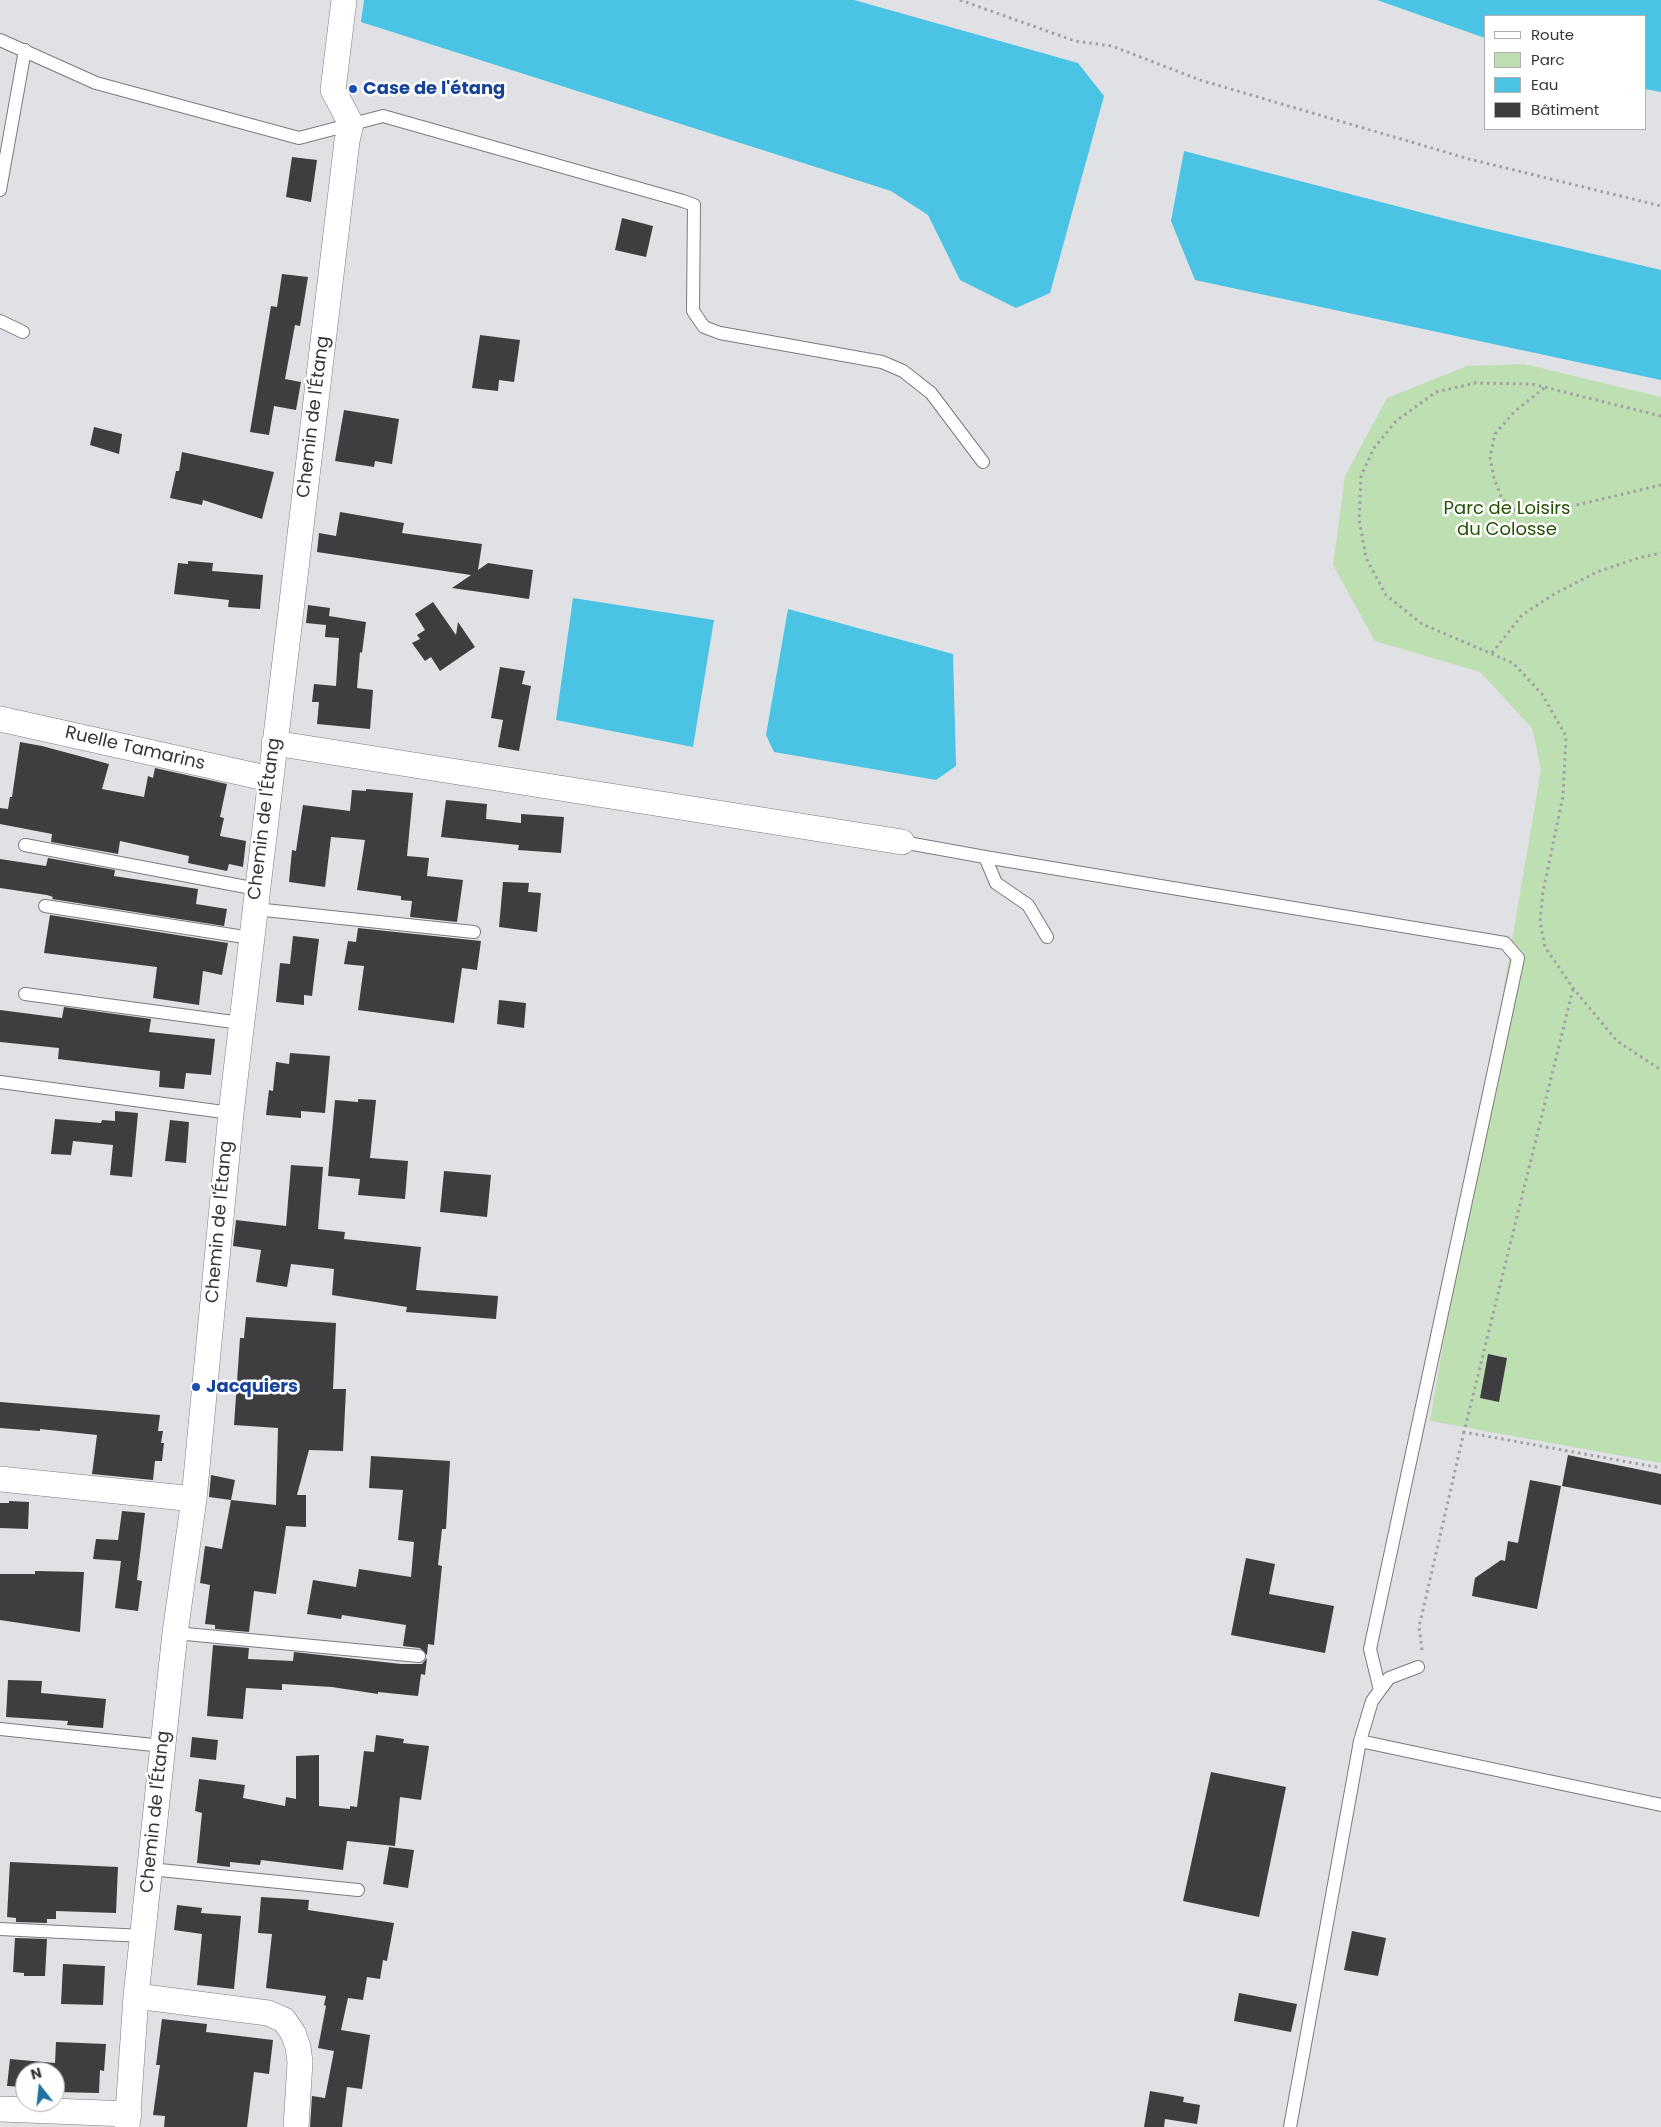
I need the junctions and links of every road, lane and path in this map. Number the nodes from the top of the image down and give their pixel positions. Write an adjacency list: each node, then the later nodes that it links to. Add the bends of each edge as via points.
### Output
1 (344, 0): 5 (street, via 333,90)
2 (960, 0): 7 (path, via 1076,41 1112,46 1200,80 1460,156)
3 (0, 40): 4 (lane)
4 (25, 50): 5 (lane, via 96,83 298,138); 6 (lane)
5 (349, 132): 12 (lane, via 383,116 694,205 693,311 704,327 882,362 903,371 931,393); 17 (street, Chemin de l'Étang)
6 (0, 190)
7 (1661, 206)
8 (0, 321): 9 (lane)
9 (23, 332)
10 (1544, 387): 11 (path); 13 (path, via 1514,412 1495,434 1490,457 1494,478 1502,499 1515,510 1535,513); 15 (path, via 1475,382 1436,392 1396,422 1374,448 1361,476 1359,519 1366,558 1386,595 1422,624)
11 (1661, 416)
12 (983, 462)
13 (1661, 485)
14 (1661, 553): 15 (path, via 1597,572 1554,594 1522,615)
15 (1492, 653): 27 (path, via 1513,663 1537,688 1566,736 1563,796 1540,921 1545,947)
16 (0, 719): 18 (street, Ruelle Tamarins)
17 (274, 743): 18 (street, Chemin de l'Étang); 19 (street)
18 (270, 779): 22 (street, Chemin de l'Étang)
19 (902, 842): 21 (lane)
20 (25, 845): 22 (lane)
21 (985, 858): 25 (lane, via 996,883 1028,905); 41 (lane, via 1505,943 1518,958 1370,1649)
22 (256, 899): 24 (lane); 26 (street, Chemin de l'Étang)
23 (45, 906): 26 (lane)
24 (474, 932)
25 (1047, 937)
26 (251, 938): 29 (street, Chemin de l'Étang)
27 (1574, 988): 30 (path, via 1617,1042); 33 (path)
28 (25, 994): 29 (lane)
29 (241, 1023): 32 (street, Chemin de l'Étang)
30 (1661, 1070)
31 (0, 1082): 32 (lane)
32 (231, 1113): 36 (street, Chemin de l'Étang)
33 (1464, 1432): 34 (path); 38 (path, via 1419,1626)
34 (1661, 1468)
35 (0, 1479): 36 (street)
36 (194, 1499): 37 (street, Chemin de l'Étang)
37 (176, 1633): 39 (lane); 44 (street, Chemin de l'Étang)
38 (1422, 1650)
39 (419, 1656)
40 (1418, 1667): 41 (lane, via 1389,1678)
41 (1380, 1690): 43 (lane, via 1372,1701)
42 (0, 1729): 44 (lane)
43 (1360, 1741): 45 (lane); 54 (lane)
44 (163, 1746): 46 (street, Chemin de l'Étang)
45 (1661, 1805)
46 (150, 1869): 47 (lane); 49 (street, Chemin de l'Étang)
47 (358, 1890)
48 (0, 1930): 49 (lane)
49 (143, 1936): 50 (street, Chemin de l'Étang)
50 (136, 1996): 52 (street, Chemin de l'Étang); 53 (street, via 268,2013 284,2020 293,2033 300,2062)
51 (0, 2109): 52 (street)
52 (128, 2121)
53 (296, 2127)
54 (1290, 2127)

